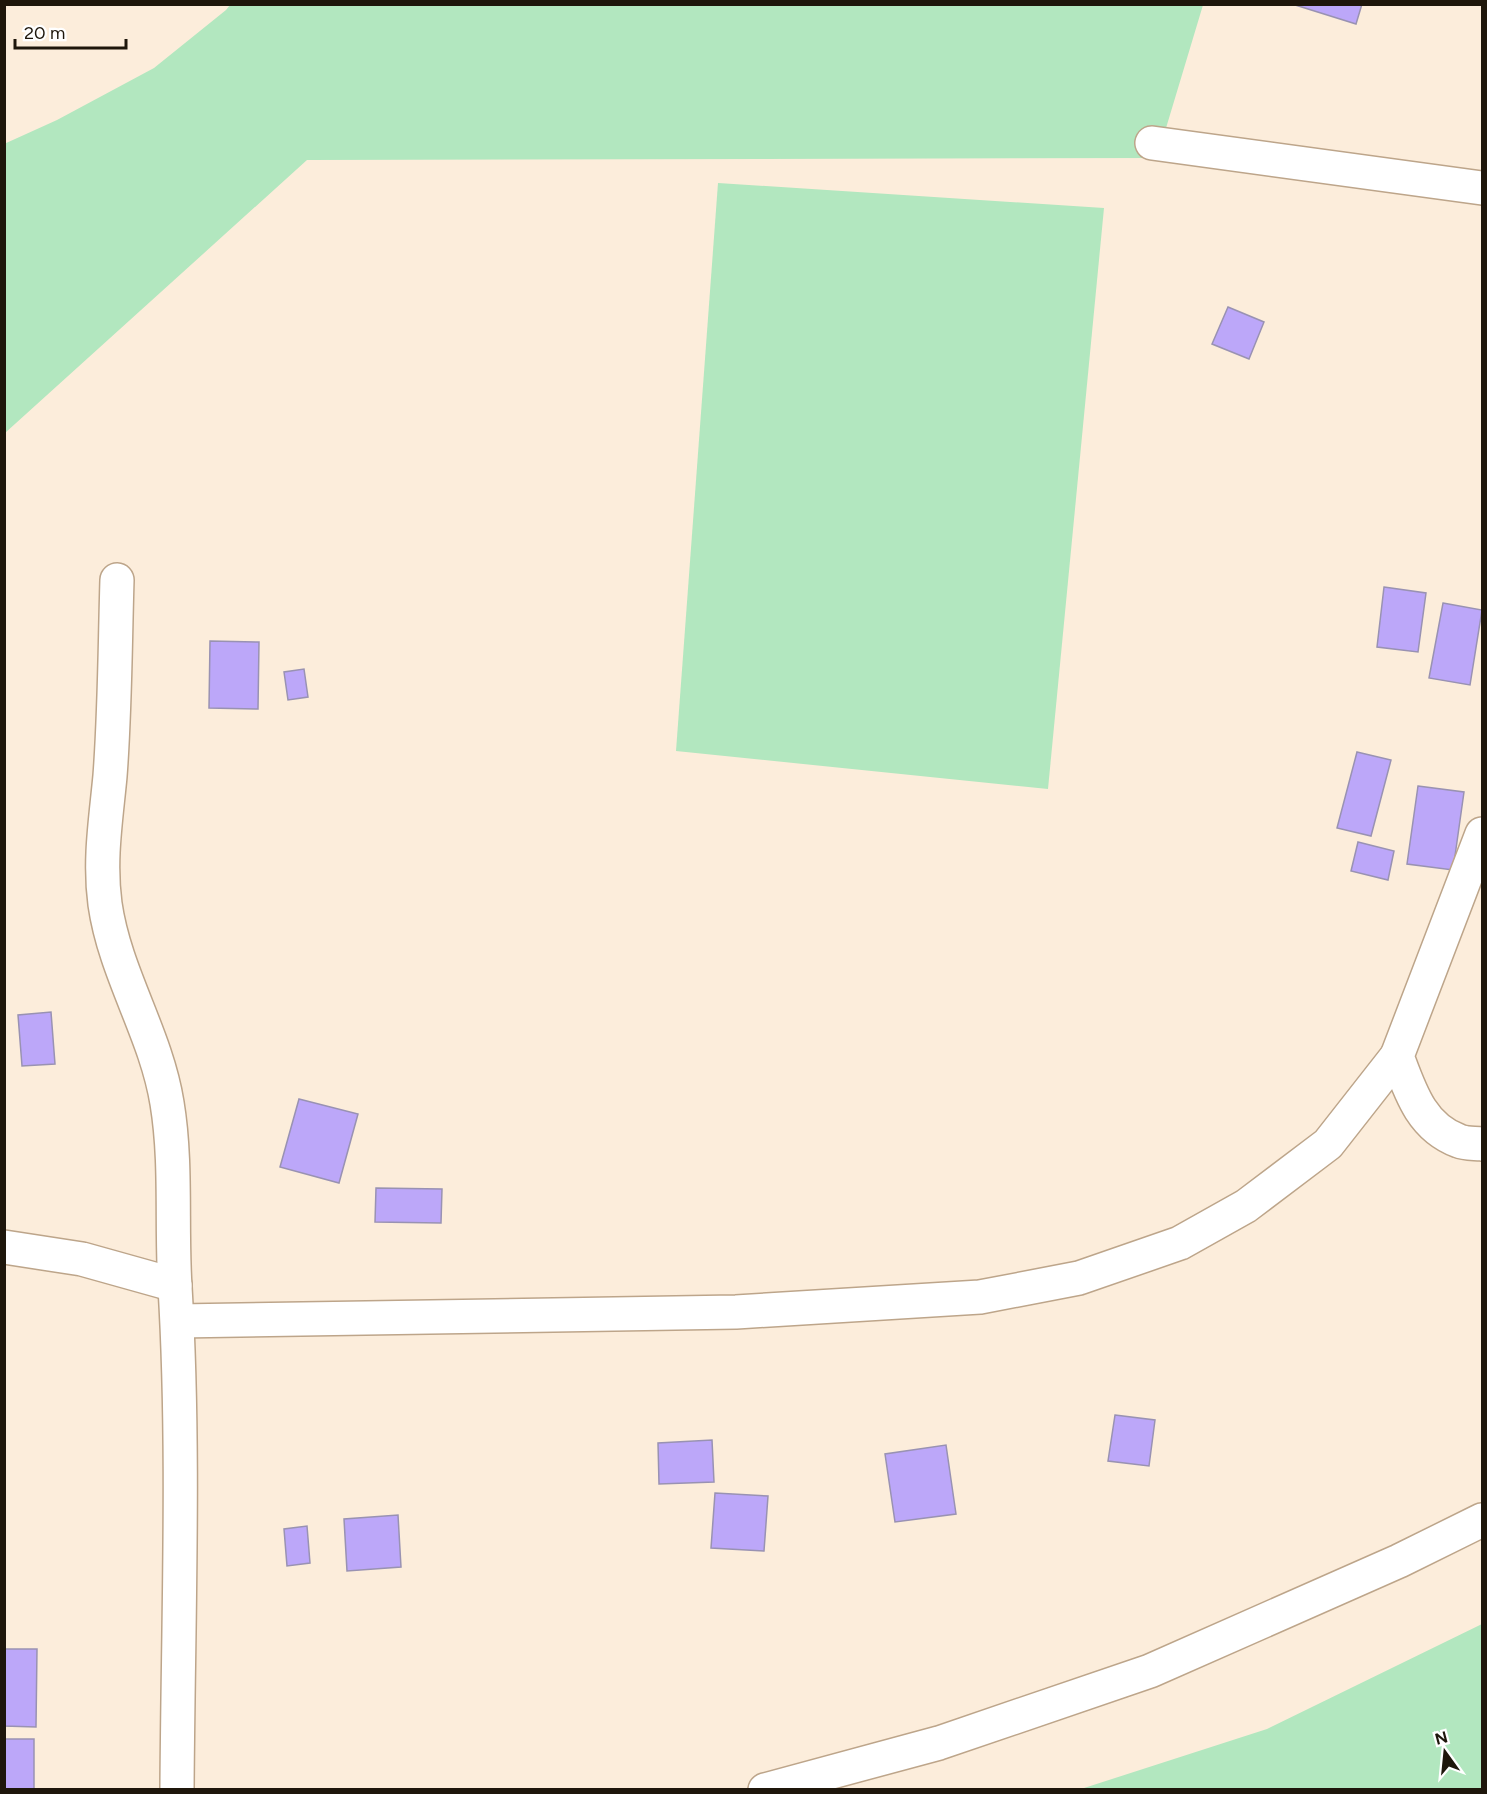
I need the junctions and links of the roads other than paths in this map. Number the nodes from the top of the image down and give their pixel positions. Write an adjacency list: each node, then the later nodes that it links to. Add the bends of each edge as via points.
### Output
1 (1152, 143): 2 (street)
2 (1482, 188)
3 (117, 580): 8 (street, via 111,754 103,840 105,905 116,956 153,1050 167,1102)
4 (1482, 834): 5 (street)
5 (1397, 1056): 6 (street, via 1412,1096 1434,1127 1460,1142); 9 (street, via 1329,1144 1246,1206 1180,1243 1079,1278 980,1298 736,1312)
6 (1482, 1144)
7 (4, 1246): 8 (street, via 82,1259)
8 (175, 1286): 9 (street)
9 (178, 1322): 11 (street)
10 (1482, 1520): 12 (street, via 1399,1561 1149,1671 939,1743)
11 (177, 1790)
12 (765, 1790)

